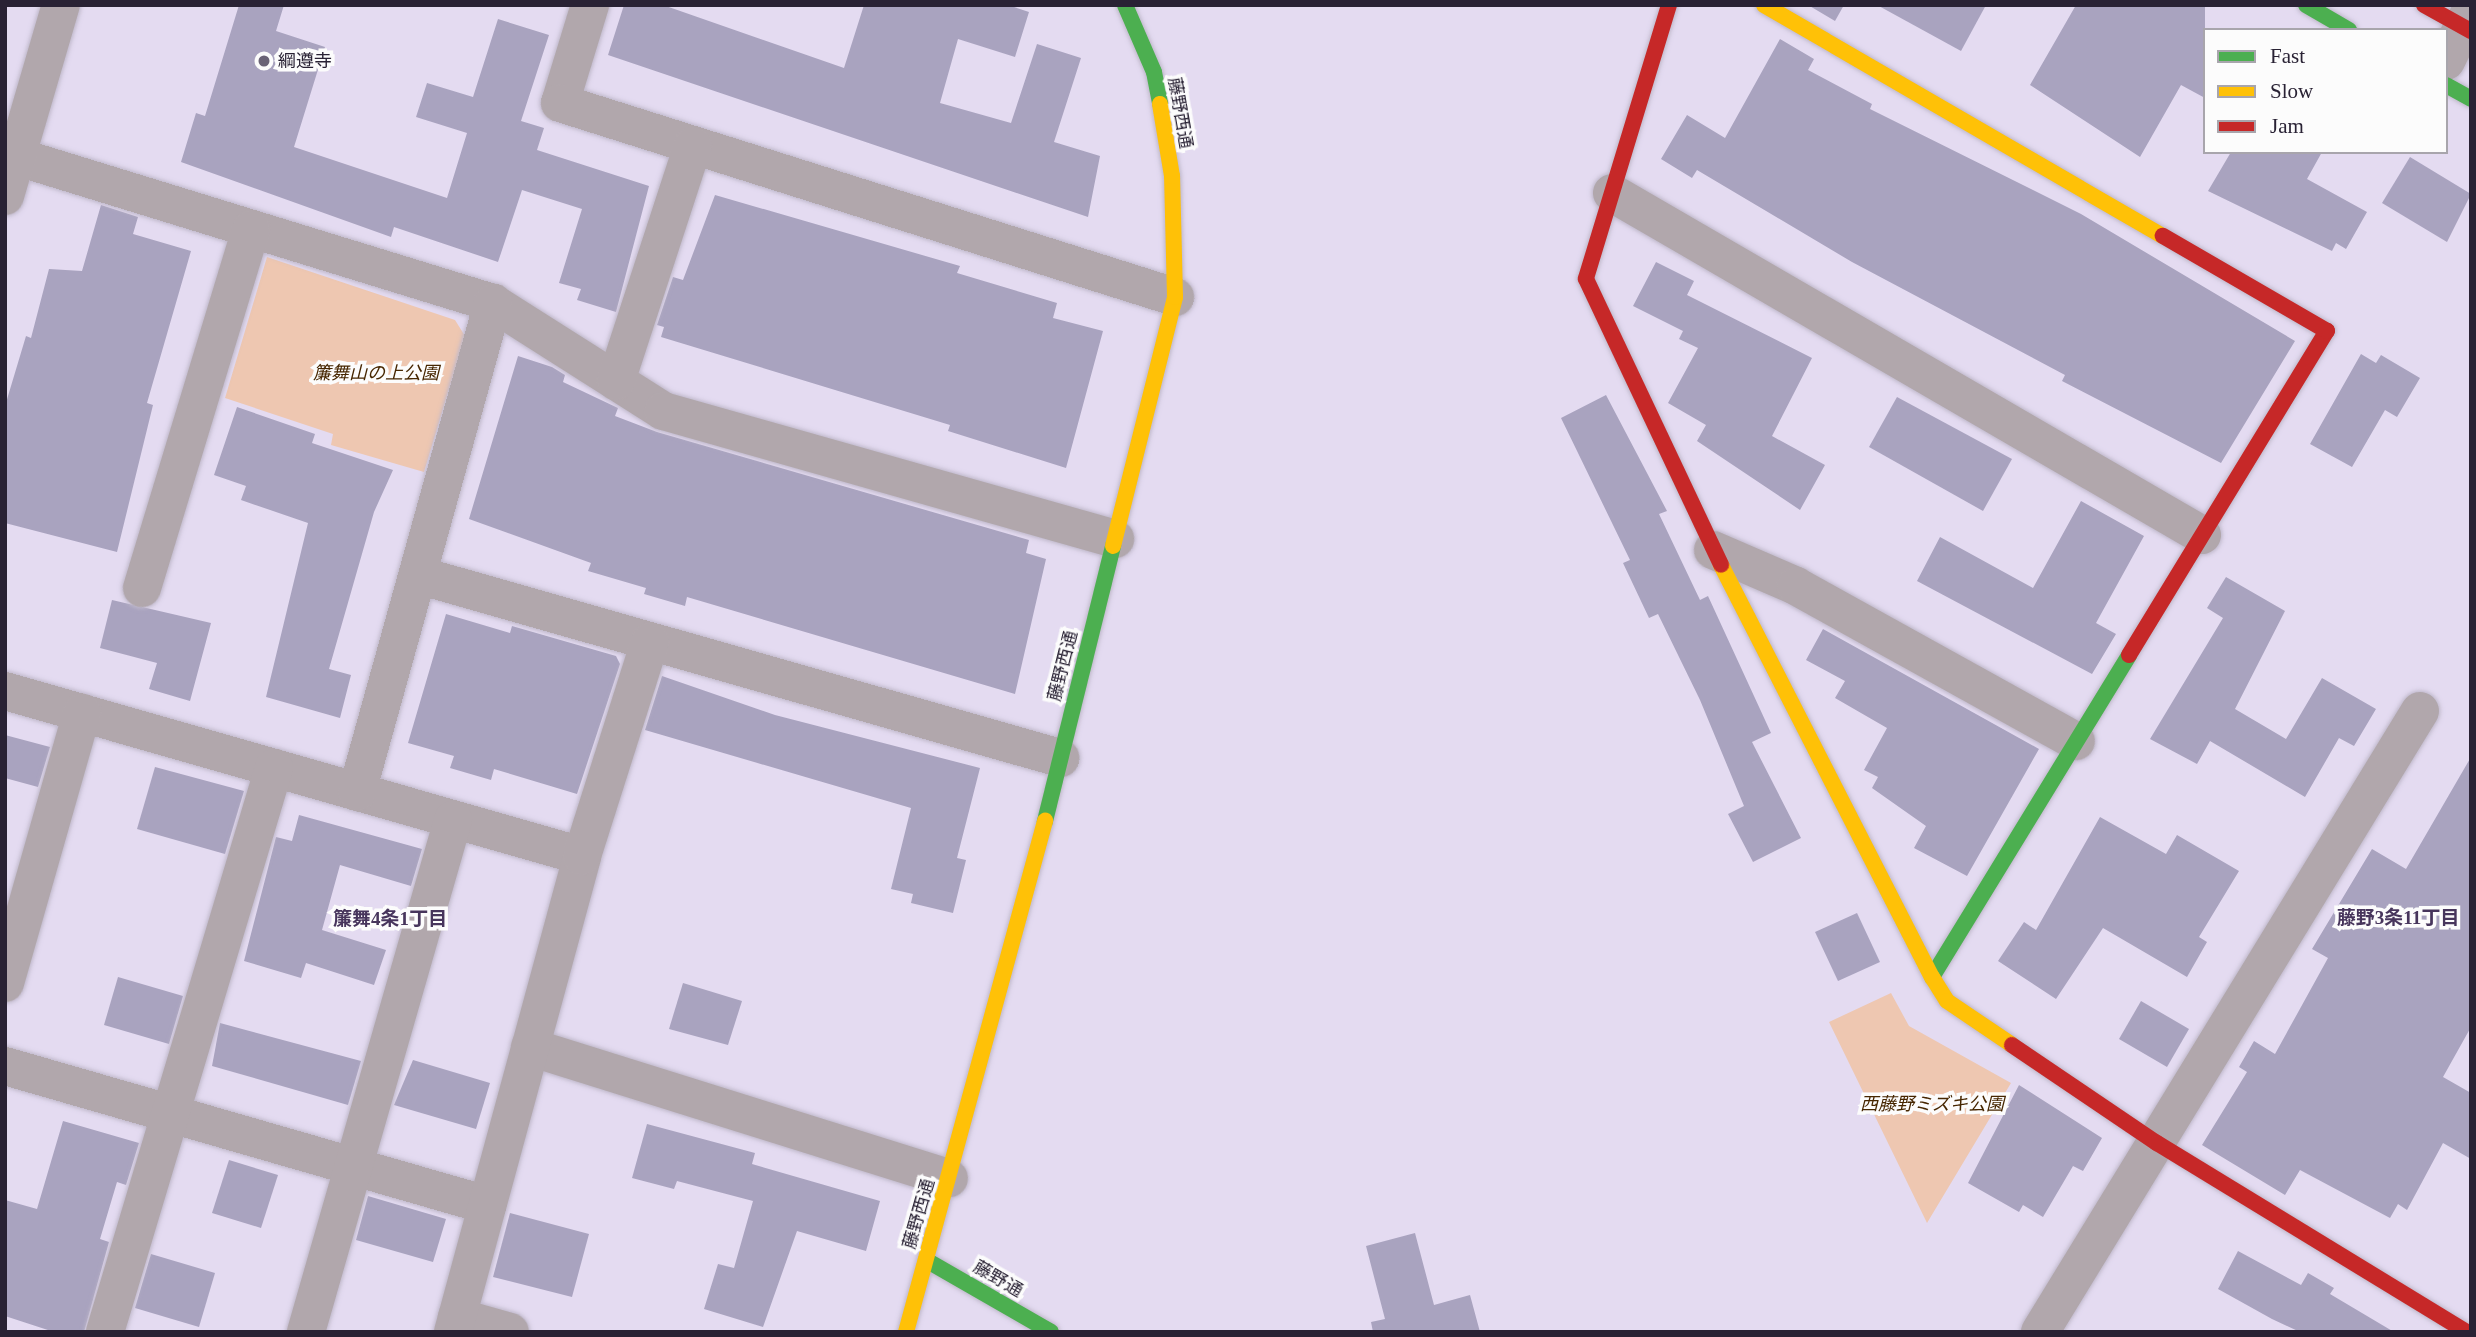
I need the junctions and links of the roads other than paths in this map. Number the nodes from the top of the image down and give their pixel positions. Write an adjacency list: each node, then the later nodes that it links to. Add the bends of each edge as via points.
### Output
1 (61, 5): 14 (street)
2 (590, 5): 13 (street, via 560,103)
3 (1125, 5): 18 (main road, 藤野西通, via 1154,72 1172,176)
4 (1669, 5): 15 (main road)
5 (1764, 5): 21 (main road, via 2327,331)
6 (2306, 5): 9 (main road)
7 (2424, 5): 8 (main road)
8 (2468, 22): 10 (street)
9 (2346, 28)
10 (2448, 57)
11 (2448, 86): 12 (main road)
12 (2471, 99)
13 (692, 146): 18 (street); 20 (street)
14 (11, 155): 16 (street); 17 (street)
15 (1612, 193): 21 (street); 23 (main road, via 1586,279)
16 (5, 197)
17 (251, 229): 19 (street); 25 (street)
18 (1175, 297): 22 (main road, 藤野西通)
19 (493, 303): 20 (street); 24 (street)
20 (616, 381): 22 (street, via 663,411)
21 (2202, 535): 30 (main road)
22 (1115, 539): 31 (main road, 藤野西通)
23 (1713, 550): 30 (street, via 1796,586); 36 (main road)
24 (418, 575): 26 (street); 33 (street)
25 (142, 588)
26 (650, 641): 31 (street); 35 (street)
27 (5, 691): 29 (street)
28 (2420, 711): 41 (street)
29 (82, 713): 32 (street); 37 (street)
30 (2076, 741): 36 (main road)
31 (1060, 758): 43 (main road, 藤野西通)
32 (274, 768): 33 (street); 40 (street)
33 (357, 793): 34 (street)
34 (453, 820): 35 (street); 42 (street)
35 (582, 856): 38 (street)
36 (1931, 977): 41 (main road, via 1947,1001)
37 (5, 983)
38 (530, 1046): 43 (street); 44 (street)
39 (5, 1066): 40 (street)
40 (170, 1114): 42 (street); 47 (street)
41 (2157, 1143): 52 (street); 53 (main road)
42 (355, 1167): 44 (street); 48 (street)
43 (949, 1178): 45 (main road, 藤野西通)
44 (487, 1205): 46 (street)
45 (926, 1260): 50 (main road, 藤野西通); 51 (main road, 藤野通)
46 (455, 1324): 49 (street)
47 (105, 1332)
48 (306, 1332)
49 (510, 1332)
50 (906, 1332)
51 (1051, 1332)
52 (2040, 1332)
53 (2467, 1332)

